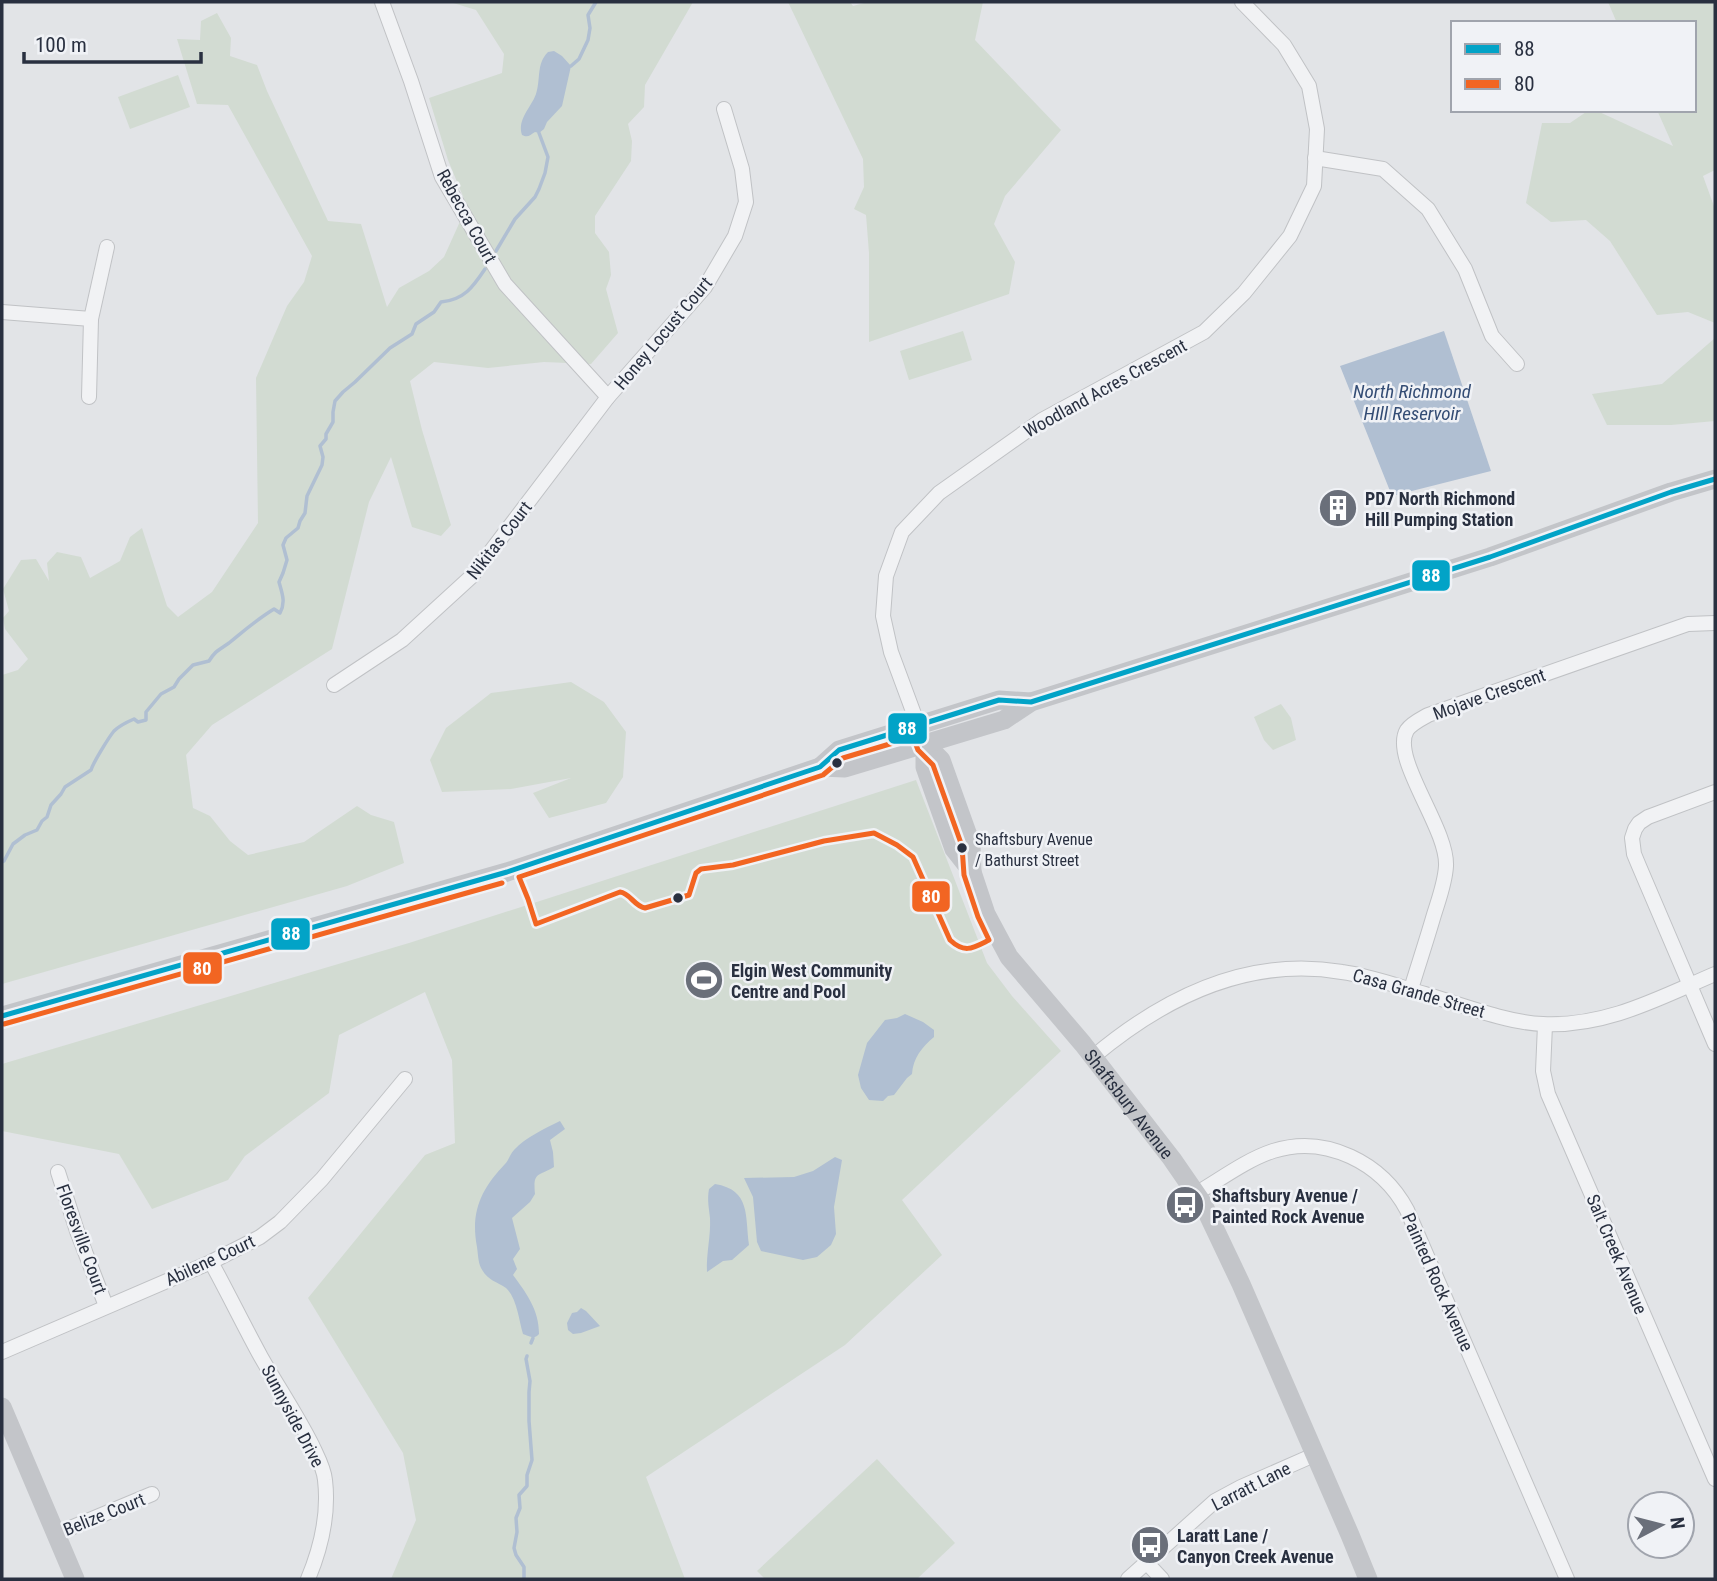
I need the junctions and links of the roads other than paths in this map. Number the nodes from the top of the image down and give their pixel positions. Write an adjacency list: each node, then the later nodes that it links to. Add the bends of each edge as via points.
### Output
1 (382, 2): 10 (street, Rebecca Court, via 442,177 505,284)
2 (1242, 2): 4 (street, Woodland Acres Crescent, via 1284,46 1309,86 1317,129)
3 (724, 109): 10 (street, Honey Locust Court, via 742,169 746,202 735,236 705,287)
4 (1315, 158): 8 (street, via 1383,169 1429,209 1465,269 1492,336); 14 (street, Woodland Acres Crescent, via 1314,186 1290,236 1244,293 1204,332 1042,420 939,493 902,532 886,576 883,616)
5 (107, 247): 7 (street)
6 (2, 312): 7 (street)
7 (91, 319): 9 (street)
8 (1517, 364)
9 (89, 397)
10 (608, 397): 13 (street, Nikitas Court, via 472,576 402,640)
11 (1715, 479): 14 (main road, via 1490,557 1031,702 1004,720)
12 (1715, 623): 18 (street, Mojave Crescent, via 1688,624 1664,632 1429,715 1408,728 1404,751 1444,847 1446,864)
13 (334, 685)
14 (921, 735): 19 (main road, via 845,768 820,767 507,872); 22 (main road, Shaftsbury Avenue, via 941,760 971,844 972,872 986,914 1009,957)
15 (1715, 792): 17 (street, via 1648,817 1634,829 1632,838 1634,854)
16 (1715, 974): 17 (street, Casa Grande Street)
17 (1689, 985): 20 (street, Casa Grande Street, via 1613,1016); 21 (street)
18 (1411, 989): 20 (street, Casa Grande Street); 22 (street, Casa Grande Street, via 1309,969 1239,977 1171,1002)
19 (2, 1016)
20 (1545, 1024): 31 (street, Salt Creek Avenue, via 1543,1071 1548,1094)
21 (1715, 1044)
22 (1093, 1057): 25 (main road, Shaftsbury Avenue)
23 (405, 1079): 26 (street, Abilene Court, via 280,1222)
24 (58, 1172): 27 (street, Floresville Court)
25 (1197, 1193): 30 (main road, Shaftsbury Avenue); 40 (street, Painted Rock Avenue, via 1250,1161 1294,1147 1342,1153 1389,1183 1407,1210)
26 (211, 1262): 27 (street, Abilene Court); 36 (street, Sunnyside Drive, via 303,1427 325,1478 322,1534)
27 (106, 1306): 28 (street, Abilene Court)
28 (2, 1352)
29 (2, 1407): 33 (main road)
30 (1314, 1455): 34 (street, Larratt Lane, via 1215,1501); 39 (main road, Shaftsbury Avenue)
31 (1715, 1479)
32 (152, 1494): 33 (street, Belize Court)
33 (55, 1534): 35 (main road)
34 (1146, 1562): 37 (street, Larratt Lane); 38 (street)
35 (75, 1579)
36 (307, 1579)
37 (1128, 1579)
38 (1162, 1579)
39 (1368, 1579)
40 (1567, 1579)

